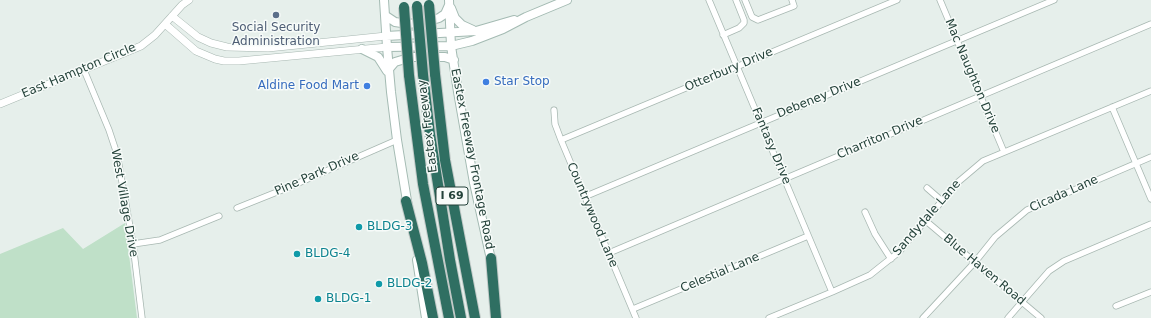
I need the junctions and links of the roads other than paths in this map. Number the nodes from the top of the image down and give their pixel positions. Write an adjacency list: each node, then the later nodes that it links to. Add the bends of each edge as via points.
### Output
1 (189, 0): 15 (street, East Hampton Circle)
2 (384, 0): 16 (main road)
3 (567, 0): 17 (main road)
4 (709, 0): 24 (street, Fantasy Drive)
5 (736, 0): 19 (street)
6 (745, 0): 18 (street)
7 (792, 0): 18 (street, via 794,6 760,20)
8 (897, 0): 37 (street, Otterbury Drive)
9 (940, 0): 28 (street, Mac Naughton Drive)
10 (1054, 0): 28 (street, Debeney Drive)
11 (429, 2): 79 (highway, Eastex Freeway / I 69, bridge, via 445,160)
12 (449, 2): 16 (main road, via 444,14 426,22 408,24 395,22); 22 (main road, via 455,18); 23 (main road, Eastex Freeway Frontage Road)
13 (404, 3): 77 (highway, Eastex Freeway / I 69, bridge, via 409,75 423,184)
14 (417, 3): 78 (highway, bridge, via 433,150)
15 (172, 16): 20 (street, East Hampton Circle); 26 (street)
16 (386, 16): 25 (main road)
17 (526, 17): 22 (main road); 29 (main road, via 492,34)
18 (752, 17): 19 (street)
19 (744, 20): 24 (street, via 742,27)
20 (165, 24): 33 (street); 38 (street, East Hampton Circle, via 141,46)
21 (1151, 24): 41 (street, Charriton Drive)
22 (476, 31): 23 (main road)
23 (451, 33): 25 (main road); 29 (main road, Eastex Freeway Frontage Road)
24 (724, 35): 37 (street, Fantasy Drive)
25 (386, 36): 27 (street); 30 (main road)
26 (204, 40): 31 (street, via 227,48); 33 (street)
27 (337, 41): 31 (street); 34 (street)
28 (957, 41): 41 (street, Mac Naughton Drive); 45 (street, Debeney Drive)
29 (451, 46): 30 (main road); 36 (main road, Eastex Freeway Frontage Road)
30 (386, 47): 32 (street); 39 (main road)
31 (270, 48): 35 (street)
32 (362, 49): 34 (street); 39 (main road, via 378,57)
33 (196, 51): 35 (street, via 224,61)
34 (338, 52): 35 (street)
35 (271, 58)
36 (454, 60): 39 (main road, via 445,57 412,58 395,62); 65 (main road, Eastex Freeway Frontage Road, via 474,183)
37 (737, 66): 45 (street, Fantasy Drive); 47 (street, Otterbury Drive)
38 (84, 70): 42 (street, East Hampton Circle); 63 (street, West Village Drive, via 117,154)
39 (389, 72): 46 (main road)
40 (1151, 90): 43 (street, Sandydale Lane)
41 (980, 95): 48 (street, Mac Naughton Drive); 51 (street, Charriton Drive)
42 (0, 104)
43 (1112, 107): 48 (street, Sandydale Lane); 50 (street)
44 (554, 110): 47 (street, Countrywood Lane, via 555,124)
45 (760, 122): 51 (street, Fantasy Drive); 53 (street, Debeney Drive)
46 (396, 140): 55 (main road); 57 (street, Pine Park Drive)
47 (561, 140): 53 (street, Countrywood Lane)
48 (1004, 152): 56 (street, Sandydale Lane, via 983,161 957,183)
49 (1151, 157): 50 (street, Cicada Lane)
50 (1136, 163): 54 (street); 67 (street, Cicada Lane, via 1027,210 995,238)
51 (784, 178): 62 (street, Fantasy Drive); 64 (street, Charriton Drive)
52 (927, 188): 56 (street)
53 (584, 197): 64 (street, Countrywood Lane)
54 (1151, 199)
55 (406, 200): 75 (main road); 76 (highway, via 422,263)
56 (942, 201): 60 (street, Sandydale Lane)
57 (237, 208)
58 (865, 212): 66 (street)
59 (219, 216): 63 (street, via 160,240)
60 (926, 221): 66 (street, Sandydale Lane); 67 (street, Blue Haven Road)
61 (1151, 224): 70 (street, via 1064,261 1049,271)
62 (808, 236): 68 (street, Fantasy Drive); 72 (street, Celestial Lane)
63 (133, 244): 74 (street, West Village Drive)
64 (608, 253): 72 (street, Countrywood Lane)
65 (491, 258): 80 (highway); 81 (main road, Eastex Freeway Frontage Road)
66 (891, 259): 68 (street, Sandydale Lane, via 870,275)
67 (974, 262): 70 (street, Blue Haven Road); 83 (street, Cicada Lane)
68 (832, 292): 73 (street, Sandydale Lane)
69 (1151, 292): 71 (street)
70 (1022, 301): 84 (street); 85 (street, Blue Haven Road)
71 (1116, 306)
72 (632, 309): 82 (street, Countrywood Lane)
73 (773, 317)
74 (142, 318)
75 (426, 318)
76 (432, 318)
77 (448, 318)
78 (461, 318)
79 (475, 318)
80 (496, 318)
81 (500, 318)
82 (636, 318)
83 (923, 318)
84 (1008, 318)
85 (1041, 318)

